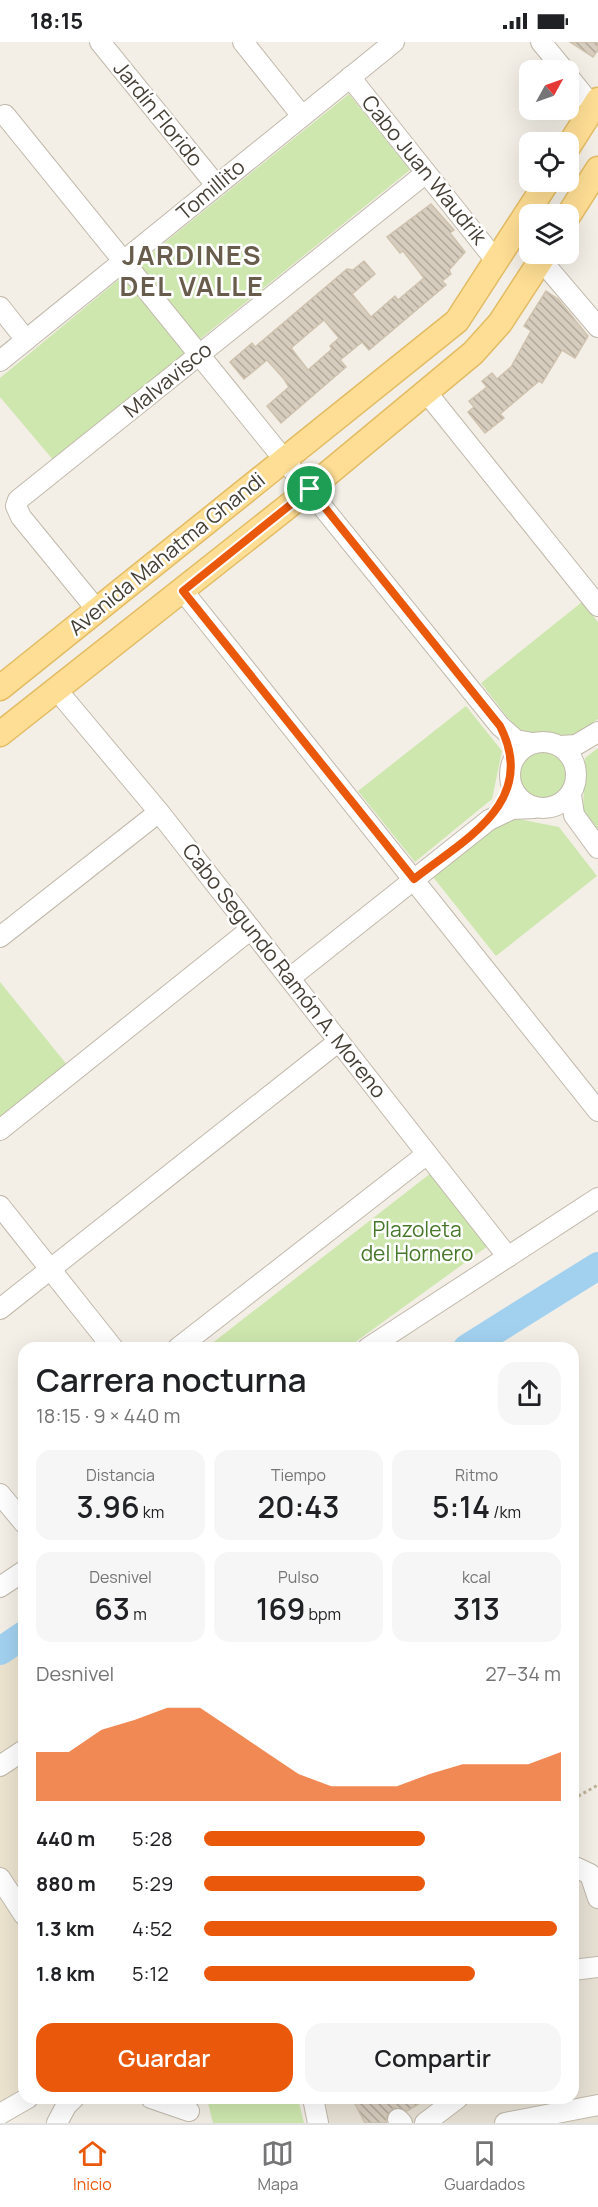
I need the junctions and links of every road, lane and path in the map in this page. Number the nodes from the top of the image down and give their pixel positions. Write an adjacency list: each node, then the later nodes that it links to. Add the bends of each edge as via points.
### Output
1 (100, 42): 14 (street, Jardín Florido)
2 (243, 42): 10 (street)
3 (541, 42): 5 (street)
4 (387, 44): 6 (street, Tomillito)
5 (556, 60)
6 (350, 77): 10 (street, Tomillito); 13 (street, Cabo Juan Waudrik)
7 (579, 87): 8 (street)
8 (596, 104): 11 (main road)
9 (5, 115): 18 (street)
10 (302, 116): 14 (street, Tomillito)
11 (578, 132)
12 (598, 170): 16 (main road)
13 (426, 173): 17 (street, Cabo Juan Waudrik); 24 (street, Malvavisco)
14 (216, 185): 18 (street, Tomillito)
15 (541, 192): 17 (main road, Avenida Mahatma Ghandi)
16 (576, 204)
17 (497, 262): 27 (main road, Avenida Mahatma Ghandi, via 457,321)
18 (124, 263): 23 (street, Tomillito); 24 (street)
19 (538, 264): 26 (main road, Avenida Mahatma Ghandi, via 486,341)
20 (548, 264): 22 (street)
21 (0, 307): 23 (street)
22 (598, 327)
23 (26, 340): 25 (street, Tomillito)
24 (199, 355): 27 (street); 31 (street, Malvavisco, via 18,501 21,517)
25 (0, 361)
26 (427, 393): 28 (main road, Avenida Mahatma Ghandi); 30 (street)
27 (286, 459): 28 (street); 31 (main road, Avenida Mahatma Ghandi)
28 (310, 489): 29 (main road, Avenida Mahatma Ghandi); 34 (street)
29 (183, 591): 33 (main road, Avenida Mahatma Ghandi); 47 (street)
30 (598, 606)
31 (97, 610): 32 (main road, Avenida Mahatma Ghandi)
32 (0, 688)
33 (56, 689): 35 (main road, Avenida Mahatma Ghandi); 43 (street, Cabo Segundo Ramón A. Moreno)
34 (500, 726): 37 (street, via 516,740); 40 (street, via 509,744)
35 (0, 734)
36 (594, 735): 38 (street, via 576,745); 39 (street, via 582,748)
37 (532, 743): 38 (street); 40 (street, via 520,751)
38 (560, 747): 39 (street)
39 (576, 769): 41 (street)
40 (510, 771): 42 (street, via 518,797); 44 (street, via 505,799)
41 (571, 795): 42 (street, via 558,805); 45 (street)
42 (538, 808): 44 (street, via 512,809); 45 (street, via 564,814)
43 (159, 812): 48 (street, Cabo Segundo Ramón A. Moreno); 49 (street)
44 (489, 820): 47 (street)
45 (579, 824): 46 (street)
46 (598, 848)
47 (414, 879): 50 (street); 52 (street)
48 (251, 929): 50 (street, Cabo Segundo Ramón A. Moreno); 53 (street)
49 (0, 937)
50 (290, 978): 51 (street, Cabo Segundo Ramón A. Moreno)
51 (339, 1041): 54 (street, Cabo Segundo Ramón A. Moreno); 58 (street)
52 (598, 1111)
53 (0, 1130)
54 (426, 1154): 57 (street, Cabo Segundo Ramón A. Moreno); 61 (street)
55 (598, 1198): 57 (street)
56 (0, 1206): 58 (street)
57 (508, 1257): 62 (street)
58 (51, 1269): 59 (street); 60 (street)
59 (0, 1309)
60 (108, 1342)
61 (186, 1342)
62 (377, 1342)
63 (0, 1494): 64 (street)
64 (18, 1516)
65 (18, 1575): 66 (street)
66 (0, 1587)
67 (18, 1754): 68 (street)
68 (0, 1766)
69 (598, 1785): 70 (path)
70 (579, 1796)
71 (579, 1869): 73 (street, via 590,1875)
72 (0, 1878): 74 (street)
73 (598, 1898)
74 (18, 1906)
75 (598, 1967): 76 (street)
76 (579, 1969)
77 (18, 2104): 84 (street)
78 (68, 2104): 85 (street)
79 (169, 2104): 83 (street)
80 (314, 2104): 86 (street)
81 (450, 2104): 87 (street)
82 (598, 2105): 88 (street)
83 (189, 2111)
84 (0, 2114)
85 (57, 2123)
86 (318, 2123)
87 (425, 2123)
88 (505, 2123)

